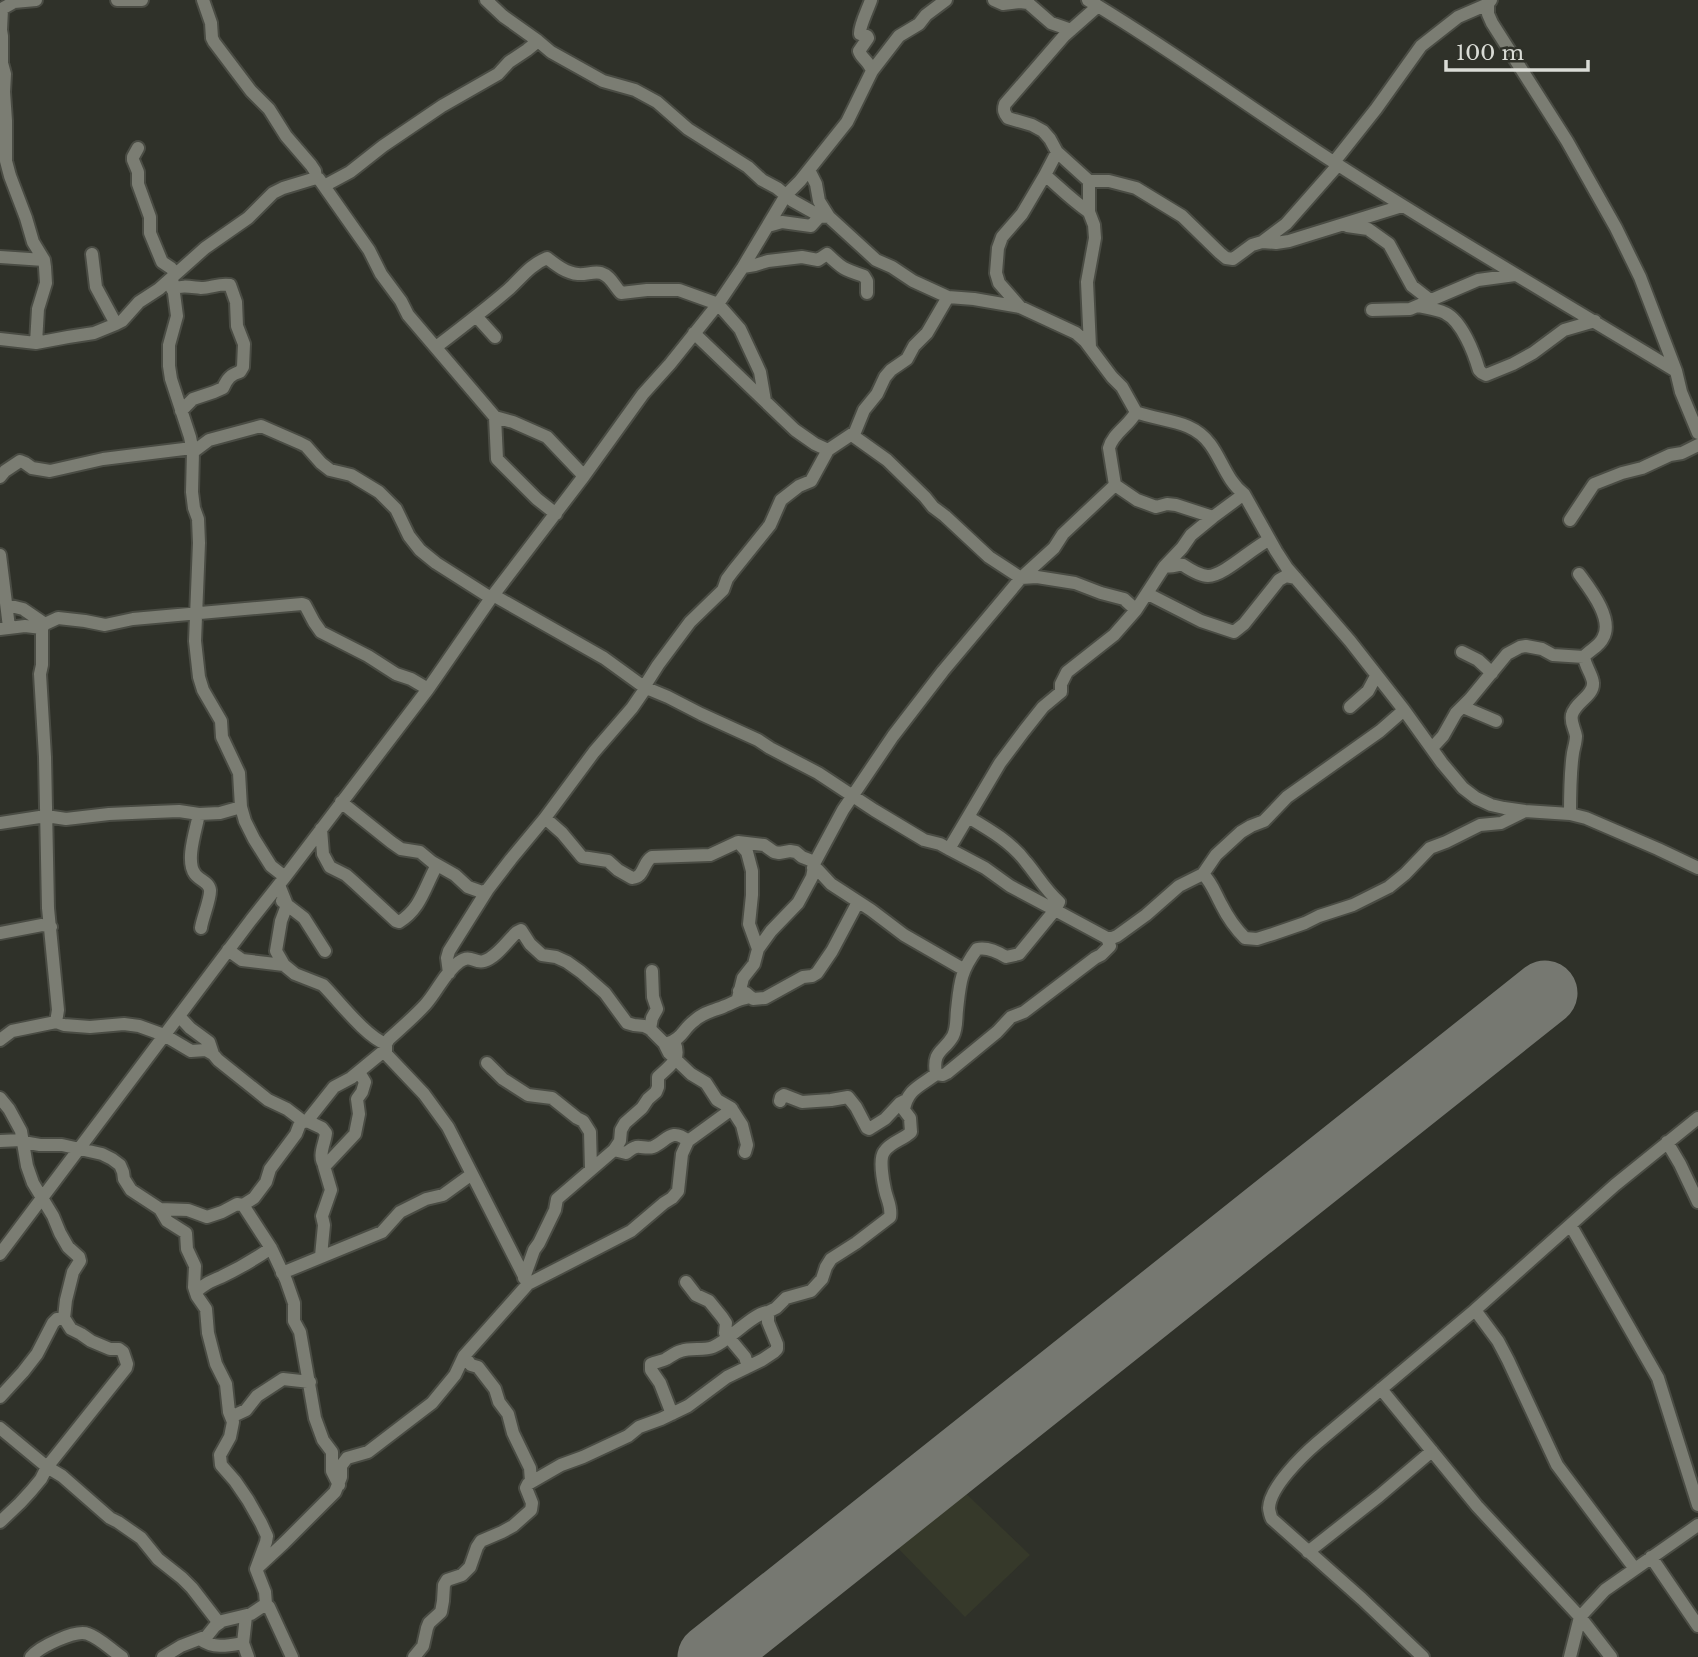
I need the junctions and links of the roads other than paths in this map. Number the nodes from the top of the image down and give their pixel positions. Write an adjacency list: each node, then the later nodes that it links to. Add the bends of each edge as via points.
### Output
1 (36, 0): 11 (street, via 14,2)
2 (117, 0): 3 (street)
3 (142, 0)
4 (203, 0): 25 (street, via 214,42)
5 (486, 0): 16 (street)
6 (870, 0): 17 (street, via 860,28 868,40 859,51)
7 (946, 0): 17 (street, via 899,36)
8 (994, 0): 15 (street, via 1028,3 1052,23)
9 (1489, 2): 12 (street); 13 (street)
10 (1093, 3): 15 (street); 21 (street)
11 (1, 10): 14 (street)
12 (1465, 13): 13 (street); 21 (street, via 1421,46)
13 (1492, 23): 56 (street, via 1616,229)
14 (0, 29): 18 (street, via 5,74)
15 (1071, 30): 20 (street, via 1004,108 1008,118 1043,131)
16 (538, 41): 25 (street, via 498,74 442,106 350,172); 26 (street, via 603,81 657,102 688,129)
17 (872, 71): 22 (street, via 847,122)
18 (3, 129): 35 (street, via 10,176)
19 (138, 148): 38 (street, via 133,160 150,217 150,233 162,262 171,268)
20 (1058, 152): 23 (street); 24 (street)
21 (1336, 163): 27 (street); 32 (street, via 1286,223)
22 (809, 170): 26 (street); 29 (street)
23 (1045, 175): 28 (street); 44 (street, via 998,248 999,283)
24 (1089, 181): 28 (street); 32 (street, via 1136,188 1182,216 1226,258 1233,259)
25 (320, 182): 38 (street, via 283,187 273,193 248,218 212,242); 54 (street, via 408,315)
26 (786, 195): 29 (street); 30 (street)
27 (1402, 206): 31 (street); 37 (street)
28 (1089, 212): 55 (street, via 1095,238 1087,282)
29 (824, 217): 30 (street, via 811,226 782,222); 40 (street, via 876,260)
30 (768, 226): 36 (street)
31 (1332, 228): 32 (street, via 1289,242); 41 (street, via 1352,226 1375,232 1389,244 1412,286)
32 (1262, 242)
33 (92, 254): 48 (street, via 97,290)
34 (0, 257): 35 (street)
35 (44, 260): 53 (street, via 46,283 38,309)
36 (743, 267): 39 (street, via 802,257 818,260 827,254 840,267 864,276); 42 (street)
37 (1515, 275): 41 (street, via 1478,281); 47 (street)
38 (173, 281): 48 (street, via 139,302); 58 (street, via 177,316 169,366); 58 (street, via 201,288 230,285 244,344 240,372 233,373 223,388 193,399)
39 (867, 293)
40 (948, 297): 44 (street); 62 (street, via 928,334 885,377)
41 (1430, 300): 43 (street)
42 (718, 304): 46 (street, via 679,290 621,293 602,274 575,274 547,258 526,270); 49 (street); 57 (street, via 740,328 760,372)
43 (1418, 306): 45 (street); 47 (street, via 1444,312 1457,323 1479,370 1486,375 1533,353 1564,331)
44 (1020, 307): 55 (street, via 1076,333)
45 (1372, 310)
46 (476, 316): 50 (street); 54 (street)
47 (1595, 321): 56 (street)
48 (117, 324): 53 (street)
49 (694, 333): 57 (street); 66 (street)
50 (495, 337)
51 (0, 339): 52 (street); 53 (street)
52 (0, 344)
53 (36, 344)
54 (436, 346): 60 (street)
55 (1090, 348): 59 (street)
56 (1676, 371): 61 (street)
57 (765, 401): 65 (street, via 795,430)
58 (181, 411): 64 (street)
59 (1136, 412): 68 (street, via 1108,447); 69 (street, via 1178,422 1201,435)
60 (495, 417): 66 (street, via 547,437); 70 (street, via 498,461)
61 (1698, 433)
62 (852, 435): 65 (street); 77 (street, via 887,460 989,557)
63 (1698, 445): 72 (street, via 1594,484)
64 (192, 446): 67 (street, via 50,471 20,461); 79 (street, via 261,426 306,446 330,470 351,475 379,492 396,509 420,550); 82 (street, via 199,543)
65 (828, 450): 89 (street, via 811,481 781,499 770,525 733,570 723,590 690,622)
66 (584, 476): 70 (street)
67 (0, 477)
68 (1115, 485): 71 (street, via 1156,507 1176,505); 77 (street)
69 (1244, 494): 71 (street); 73 (street)
70 (556, 513): 79 (street)
71 (1213, 517): 75 (street)
72 (1570, 520)
73 (1269, 540): 75 (street, via 1206,577 1183,565); 78 (street)
74 (0, 555): 81 (street)
75 (1165, 566): 80 (street)
76 (1579, 573): 86 (street, via 1599,603 1606,629 1603,639)
77 (1021, 578): 80 (street, via 1075,583); 96 (street, via 923,697)
78 (1296, 578): 80 (street, via 1279,580 1234,632); 88 (street)
79 (492, 597): 89 (street, via 604,658); 90 (street)
80 (1139, 603): 103 (street, via 1114,635 1067,672 1061,692 1000,763)
81 (7, 605): 83 (street, via 23,609); 84 (street)
82 (195, 613): 83 (street, via 105,625 58,618); 90 (street, via 304,604 321,632); 98 (street, via 199,677 239,773)
83 (44, 626): 84 (street); 102 (street, via 40,674)
84 (4, 628)
85 (1462, 652): 87 (street)
86 (1584, 657): 87 (street, via 1520,647 1507,654); 101 (street, via 1593,686 1572,716 1576,734)
87 (1492, 673): 92 (street)
88 (1376, 676): 91 (street, via 1368,691); 93 (street)
89 (644, 687): 96 (street, via 758,740); 104 (street)
90 (428, 689): 97 (street)
91 (1350, 707)
92 (1463, 707): 94 (street); 95 (street)
93 (1404, 710): 95 (street); 114 (street, via 1287,797 1264,821 1241,832)
94 (1496, 721)
95 (1432, 748): 99 (street, via 1453,778 1476,797 1491,805)
96 (853, 796): 110 (street, via 924,840); 112 (street)
97 (341, 802): 107 (street); 111 (street, via 401,849 421,852)
98 (241, 807): 100 (street); 115 (street, via 262,854)
99 (1525, 811): 101 (street); 114 (street, via 1430,848 1389,887 1353,905 1256,939 1240,934)
100 (199, 814): 105 (street, via 179,811); 122 (street, via 191,866 210,890)
101 (1570, 814): 113 (street, via 1613,828)
102 (46, 816): 105 (street); 106 (street); 108 (street)
103 (968, 817): 110 (street); 120 (street, via 999,835 1022,856 1059,902)
104 (545, 818): 109 (street, via 582,857 608,861 632,878 639,876 652,858 710,855); 116 (street)
105 (66, 819): 108 (street)
106 (0, 823)
107 (321, 829): 111 (street, via 323,854 330,867 399,922 421,901); 115 (street)
108 (46, 840): 121 (street)
109 (738, 842): 112 (street, via 764,845 779,853 796,852); 126 (street, via 747,852 752,871 750,923)
110 (949, 849): 120 (street)
111 (437, 865): 116 (street, via 478,892)
112 (814, 865): 118 (street, via 831,884); 126 (street, via 798,903)
113 (1698, 869)
114 (1203, 874): 124 (street, via 1180,886)
115 (282, 881): 117 (street); 119 (street)
116 (488, 889): 131 (street, via 449,951)
117 (268, 898): 119 (street); 125 (street)
118 (858, 902): 129 (street); 132 (street, via 817,974 765,998)
119 (287, 905): 127 (street, via 304,918); 128 (street, via 276,951)
120 (1055, 909): 124 (street); 129 (street, via 1019,954 1006,957 979,948)
121 (47, 922): 123 (street); 134 (street)
122 (201, 928)
123 (0, 933)
124 (1111, 940): 144 (street, via 1101,955 1011,1017 947,1073)
125 (228, 950): 128 (street, via 242,960); 133 (street)
126 (758, 950): 132 (street, via 743,978)
127 (324, 951)
128 (284, 965): 139 (street, via 323,985)
129 (963, 969): 144 (street, via 957,1023 952,1037 937,1053)
130 (652, 971): 135 (street, via 657,1009)
131 (449, 973): 135 (street, via 465,958 484,961 522,930 542,955 567,961 593,982 627,1023); 139 (street)
132 (742, 995): 138 (street, via 698,1017 678,1039)
133 (179, 1016): 136 (street); 140 (street, via 209,1042)
134 (56, 1022): 136 (street, via 90,1027 124,1024); 137 (street, via 12,1031)
135 (650, 1029): 138 (street)
136 (164, 1035): 140 (street, via 191,1051); 157 (street)
137 (0, 1040)
138 (669, 1042): 141 (street, via 678,1051)
139 (386, 1047): 143 (street); 162 (street, via 388,1058 425,1094 448,1127)
140 (213, 1054): 150 (street, via 268,1100)
141 (676, 1059): 148 (street, via 706,1083); 158 (street, via 658,1077 656,1092 625,1123)
142 (487, 1062): 161 (street, via 528,1095 552,1098 583,1121 590,1132)
143 (359, 1072): 150 (street, via 334,1087); 156 (street, via 365,1082 357,1099 357,1128)
144 (936, 1074): 146 (street)
145 (0, 1098): 153 (street, via 22,1130)
146 (906, 1100): 147 (street, via 869,1129 848,1097 802,1102 784,1095); 178 (street, via 904,1110 911,1132 888,1147 881,1160 890,1217 831,1259 811,1291 786,1298)
147 (780, 1101)
148 (727, 1110): 154 (street); 159 (street, via 742,1125)
149 (1698, 1118): 155 (street)
150 (304, 1121): 151 (street); 165 (street, via 266,1182)
151 (326, 1133): 156 (street, via 334,1141); 160 (street, via 321,1154)
152 (0, 1141): 153 (street)
153 (23, 1141): 157 (street); 163 (street, via 33,1183)
154 (688, 1141): 158 (street, via 675,1135 649,1148 634,1147 626,1153); 174 (street, via 678,1191 672,1198 631,1231)
155 (1667, 1142): 164 (street); 168 (street)
156 (349, 1143): 160 (street)
157 (79, 1148): 163 (street); 166 (street, via 120,1165 131,1190)
158 (614, 1150): 161 (street)
159 (745, 1152)
160 (324, 1166): 167 (street, via 331,1191 322,1216)
161 (591, 1169): 174 (street, via 557,1199)
162 (472, 1174): 169 (street, via 443,1195 400,1212 382,1231); 174 (street)
163 (43, 1197): 171 (street); 179 (street, via 80,1261 73,1272)
164 (1698, 1202)
165 (243, 1205): 166 (street, via 207,1217 188,1210); 170 (street)
166 (160, 1209): 176 (street, via 167,1221 186,1233)
167 (324, 1225): 169 (street); 172 (street)
168 (1571, 1226): 177 (street); 193 (street, via 1658,1378)
169 (346, 1246): 172 (street)
170 (271, 1248): 173 (street); 176 (street)
171 (0, 1254)
172 (321, 1256): 173 (street)
173 (282, 1273): 183 (street, via 294,1303)
174 (526, 1280): 181 (street, via 526,1287)
175 (686, 1282): 180 (street, via 722,1317)
176 (196, 1292): 187 (street, via 206,1310)
177 (1475, 1310): 184 (street); 199 (street, via 1508,1360 1556,1465)
178 (768, 1312): 180 (street, via 755,1316); 182 (street, via 777,1349)
179 (64, 1318): 185 (street, via 52,1323 37,1354); 190 (street, via 71,1329 91,1341 119,1349 127,1364)
180 (729, 1338): 182 (street); 186 (street, via 713,1347 681,1350 651,1364)
181 (468, 1361): 191 (street, via 495,1389 530,1468); 192 (street, via 432,1403 401,1428 368,1452 347,1458)
182 (748, 1367): 186 (street)
183 (310, 1382): 187 (street, via 283,1378); 192 (street, via 315,1418 332,1452 332,1471)
184 (1381, 1389): 189 (street); 196 (street, via 1293,1465 1275,1492 1268,1509 1272,1519)
185 (0, 1397)
186 (672, 1414): 191 (street)
187 (231, 1417): 198 (street, via 233,1430 220,1455 221,1465 265,1531 267,1542)
188 (0, 1428): 190 (street)
189 (1432, 1451): 196 (street); 202 (street)
190 (47, 1466): 194 (street, via 26,1497); 203 (street, via 141,1538 192,1588)
191 (531, 1481): 212 (street, via 526,1488 531,1510 513,1526 481,1541 470,1567 462,1576 447,1580 441,1612 429,1623 424,1646)
192 (339, 1485): 198 (street)
193 (1698, 1505)
194 (0, 1522)
195 (1698, 1525): 197 (street)
196 (1308, 1552): 213 (street)
197 (1651, 1557): 199 (street); 204 (street)
198 (256, 1569): 200 (street)
199 (1635, 1569): 202 (street, via 1605,1590)
200 (265, 1604): 201 (street); 211 (street)
201 (246, 1616): 203 (street); 206 (street)
202 (1580, 1616): 214 (street); 215 (street)
203 (219, 1623): 205 (street)
204 (1698, 1626)
205 (200, 1639): 206 (street, via 219,1647); 209 (street)
206 (243, 1643): 210 (street)
207 (31, 1657): 208 (street, via 53,1642 83,1632)
208 (122, 1657)
209 (163, 1657)
210 (248, 1657)
211 (292, 1657)
212 (414, 1657)
213 (1423, 1657)
214 (1570, 1657)
215 (1611, 1657)

